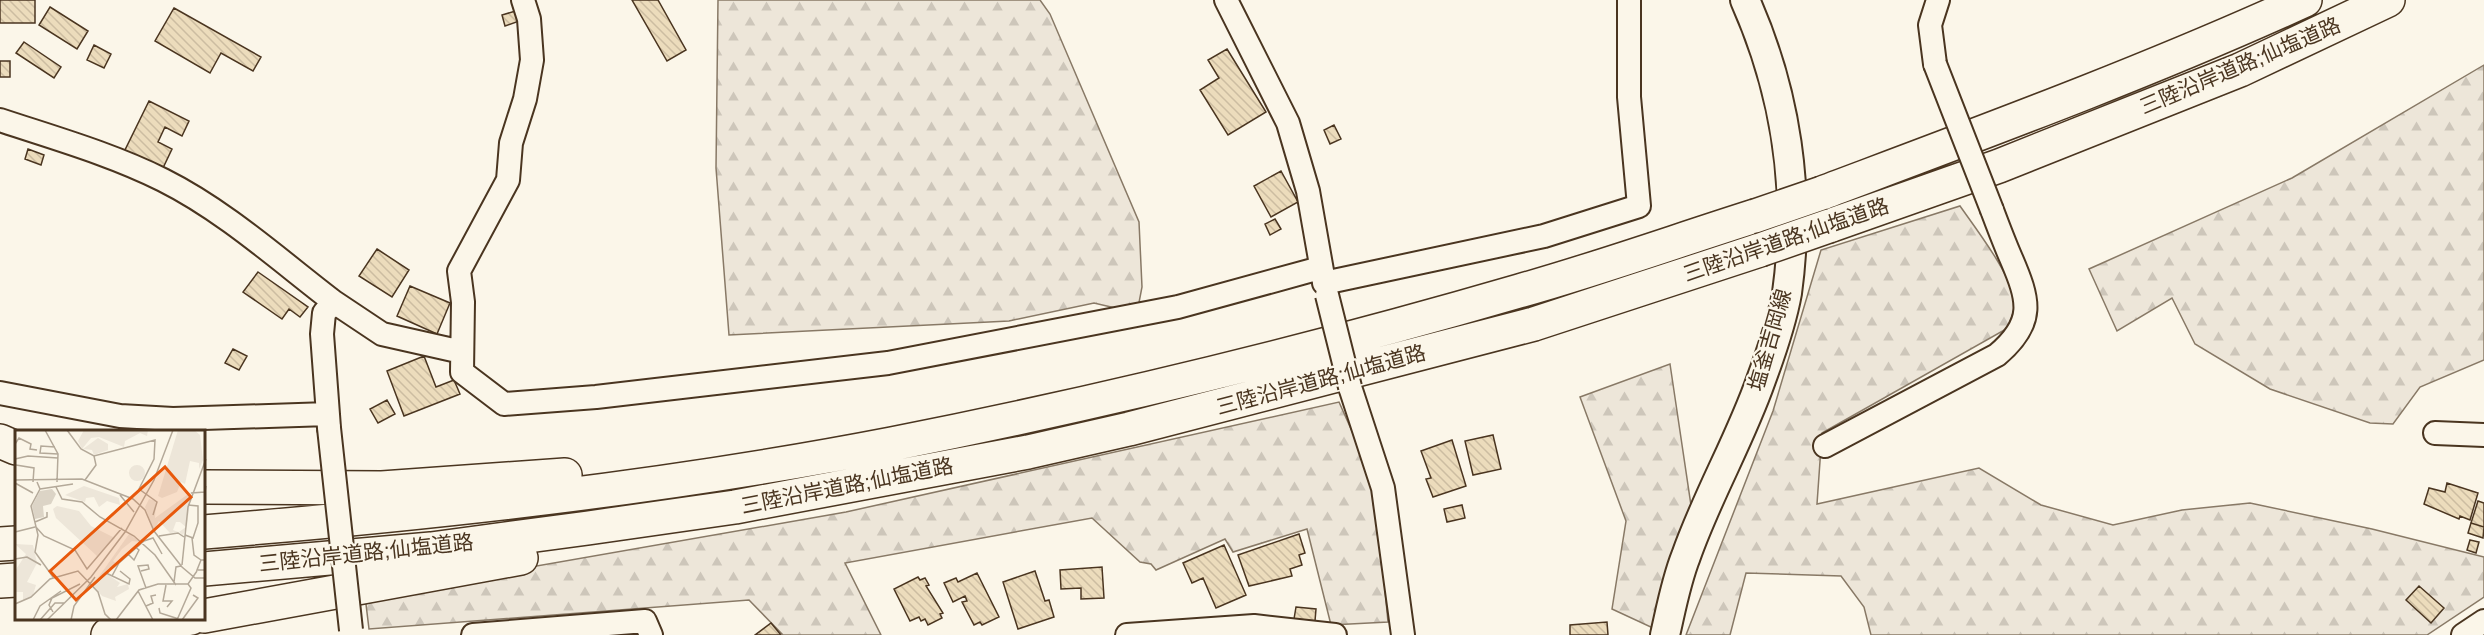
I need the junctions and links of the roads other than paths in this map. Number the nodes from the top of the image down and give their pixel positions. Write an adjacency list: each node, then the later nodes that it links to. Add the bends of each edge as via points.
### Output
1 (523, 0): 11 (street, via 529,19 532,60 511,143 508,180 459,271)
2 (1226, 0): 9 (street, via 1288,123 1308,191)
3 (1629, 0): 9 (street, via 1629,97 1639,206 1544,236)
4 (1744, 0): 39 (main road, 塩釜吉岡線, via 1776,87 1789,147 1793,215 1786,294 1761,381 1685,557)
5 (1938, 0): 18 (street, bridge, via 1930,25 1935,64 2024,288 2027,310 2023,326 2014,341 1997,355)
6 (2305, 0): 17 (highway, 三陸沿岸道路;仙塩道路, bridge, via 2226,36 1987,131 1755,216 1521,291 1123,395)
7 (2388, 0): 20 (highway, 三陸沿岸道路;仙塩道路, bridge, via 2240,70 1999,166 1534,324 1118,432)
8 (0, 120): 10 (street, via 162,180 203,203)
9 (1324, 282): 11 (street, via 888,363 597,397 504,404 462,372); 38 (street, bridge, via 1350,387 1383,488)
10 (334, 302): 11 (street, via 382,334); 13 (street, via 324,313 322,334)
11 (462, 352)
12 (0, 393): 13 (street, via 141,417)
13 (328, 421): 32 (street, bridge)
14 (2435, 433): 15 (street)
15 (2484, 435)
16 (0, 441): 19 (highway)
17 (889, 444): 21 (highway, via 592,474 382,488); 22 (highway, 三陸沿岸道路;仙塩道路, via 570,496 426,514)
18 (1825, 446)
19 (15, 448)
20 (910, 474): 25 (highway, 三陸沿岸道路;仙塩道路, via 735,507 588,528 431,549); 28 (highway, via 570,549)
21 (206, 487)
22 (206, 532)
23 (15, 543): 24 (highway)
24 (0, 544)
25 (206, 569)
26 (15, 580): 27 (highway)
27 (0, 581)
28 (206, 616)
29 (181, 620): 33 (highway)
30 (2484, 621): 40 (street)
31 (1281, 632): 36 (street, via 1254,626); 37 (street)
32 (351, 633)
33 (108, 635)
34 (473, 635): 35 (street, via 645,621)
35 (651, 635)
36 (1127, 635)
37 (1335, 635)
38 (1403, 635)
39 (1665, 635)
40 (2463, 635)

